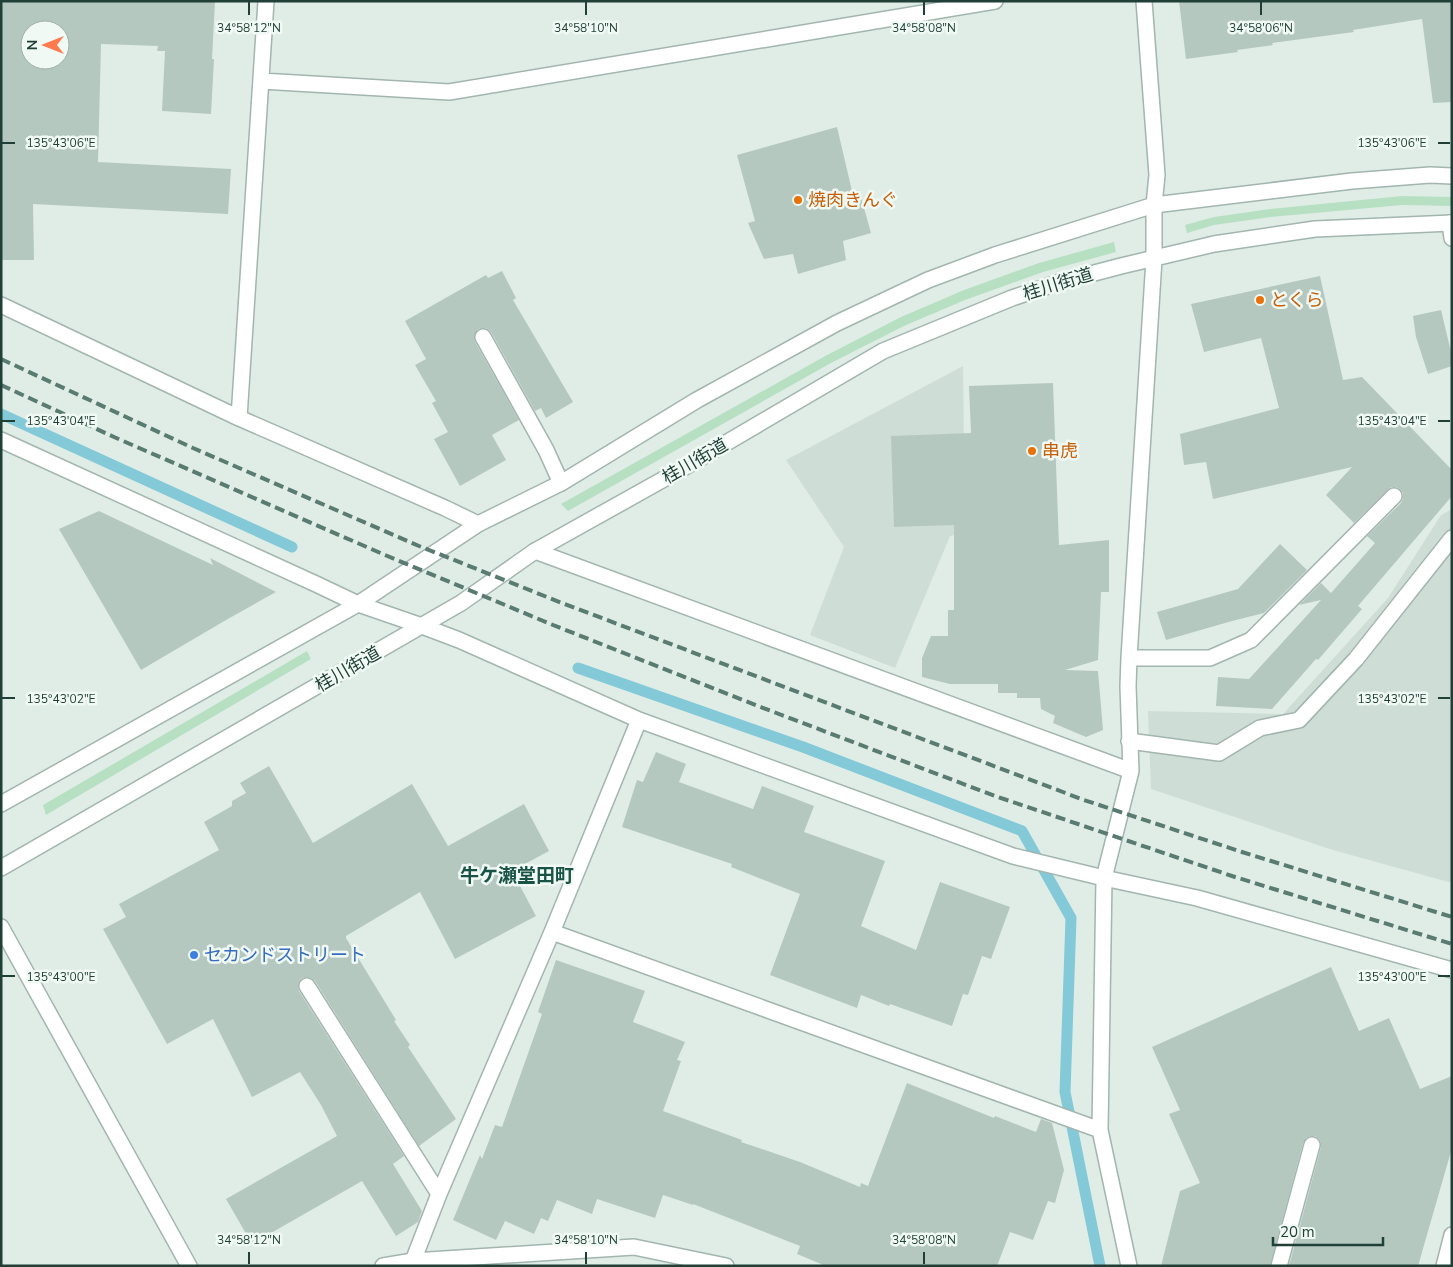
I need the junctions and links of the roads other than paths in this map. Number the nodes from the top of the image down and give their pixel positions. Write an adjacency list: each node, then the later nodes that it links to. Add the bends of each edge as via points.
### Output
1 (266, 1): 4 (street)
2 (995, 1): 4 (street, via 449,92)
3 (1144, 1): 6 (street, via 1157,175)
4 (261, 81): 11 (street)
5 (1452, 176): 6 (street, via 1352,181)
6 (1154, 205): 8 (street); 13 (street, via 994,255 885,300 698,400)
7 (1451, 228): 8 (street, 桂川街道, via 1315,229 1214,244)
8 (1154, 259): 17 (street, 桂川街道, via 1060,282 1012,298 883,351); 20 (street)
9 (1, 305): 11 (street)
10 (483, 337): 13 (street)
11 (239, 418): 15 (street)
12 (1, 440): 18 (street)
13 (561, 483): 15 (street)
14 (1394, 496): 20 (street, via 1251,640 1210,658)
15 (478, 524): 18 (street)
16 (1452, 538): 22 (street, via 1356,659 1300,720 1260,728 1219,753)
17 (535, 551): 19 (street, 桂川街道); 23 (street)
18 (358, 604): 19 (street); 24 (street)
19 (422, 626): 21 (street); 25 (street, 桂川街道)
20 (1129, 658): 22 (street)
21 (639, 720): 26 (street, via 1013,856); 28 (street)
22 (1129, 741): 23 (street)
23 (1131, 771): 26 (street)
24 (1, 804)
25 (1, 868)
26 (1104, 878): 29 (street, via 1197,898); 31 (street)
27 (1, 928): 36 (street)
28 (552, 932): 31 (street); 33 (street)
29 (1452, 970)
30 (308, 986): 33 (street)
31 (1094, 1128): 39 (street)
32 (1312, 1146): 40 (street)
33 (439, 1194): 35 (street)
34 (1452, 1235): 41 (street)
35 (412, 1261): 37 (street); 38 (street, via 634,1248)
36 (189, 1266)
37 (383, 1266)
38 (726, 1266)
39 (1129, 1266)
40 (1278, 1266)
41 (1444, 1266)

